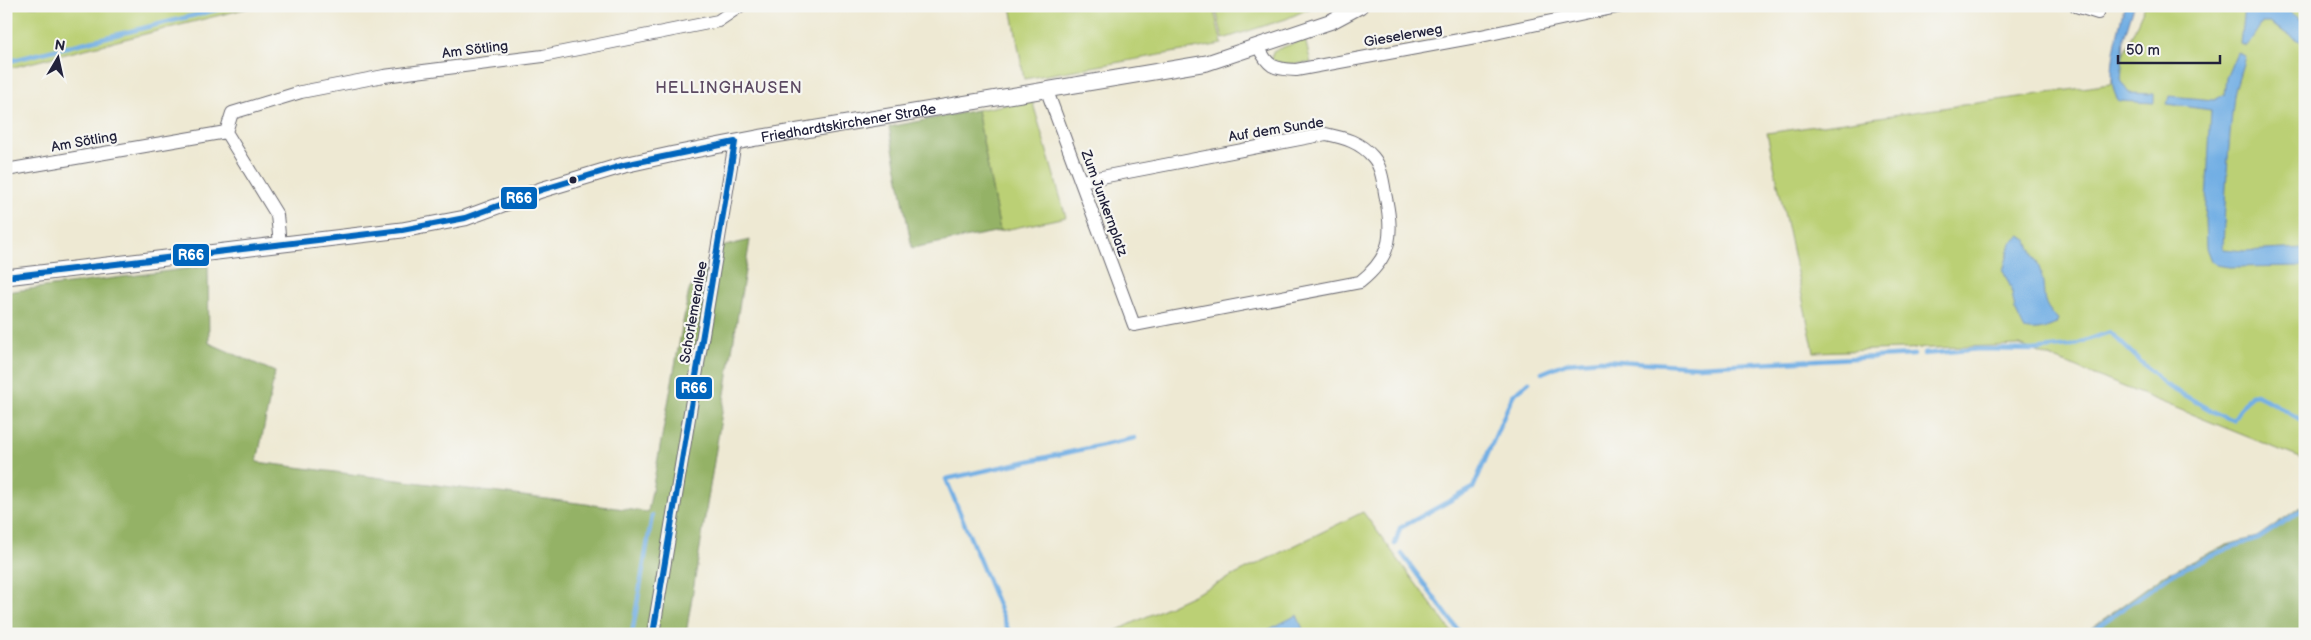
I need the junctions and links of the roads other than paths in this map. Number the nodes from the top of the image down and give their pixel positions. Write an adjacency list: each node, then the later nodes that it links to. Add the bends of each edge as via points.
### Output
1 (740, 6): 8 (street, Am Sötling, via 718,21 543,56 384,76 301,92 232,113)
2 (1360, 6): 6 (street, Friedhardtskirchener Straße, via 1332,21)
3 (1622, 6): 6 (street, Gieselerweg, via 1296,70 1274,68 1265,62)
4 (2076, 6): 5 (street)
5 (2098, 13)
6 (1258, 46): 7 (street, Friedhardtskirchener Straße, via 1207,63)
7 (1047, 91): 9 (street, Friedhardtskirchener Straße); 11 (street, Zum Junkernplatz)
8 (226, 132): 10 (street, Am Sötling); 12 (street, via 277,215)
9 (735, 142): 12 (street, Friedhardtskirchener Straße, via 624,165 541,190 465,218 402,230); 15 (street, Schorlemerallee)
10 (6, 170)
11 (1081, 181): 14 (street, Zum Junkernplatz); 14 (street, Auf dem Sunde, via 1326,134 1351,139 1358,144 1375,159 1381,174 1391,224 1389,244 1373,272 1360,282)
12 (280, 244): 13 (street, Friedhardtskirchener Straße)
13 (6, 277)
14 (1134, 325)
15 (653, 634)

